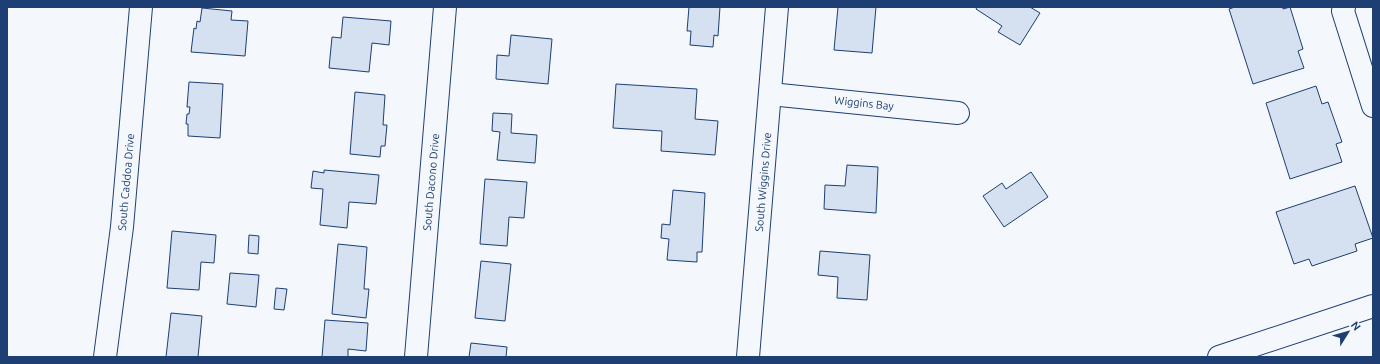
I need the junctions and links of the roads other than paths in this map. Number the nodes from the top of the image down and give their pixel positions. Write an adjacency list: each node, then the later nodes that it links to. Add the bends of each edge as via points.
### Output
1 (141, 7): 9 (street, South Caddoa Drive, via 122,227)
2 (446, 7): 10 (street, South Dacono Drive)
3 (777, 7): 5 (street, South Wiggins Drive)
4 (1344, 7): 6 (street, via 1343,11)
5 (770, 94): 7 (street, Wiggins Bay); 11 (street, South Wiggins Drive)
6 (1373, 106)
7 (958, 113)
8 (1373, 306): 12 (street)
9 (106, 357)
10 (416, 357)
11 (748, 357)
12 (1219, 357)

